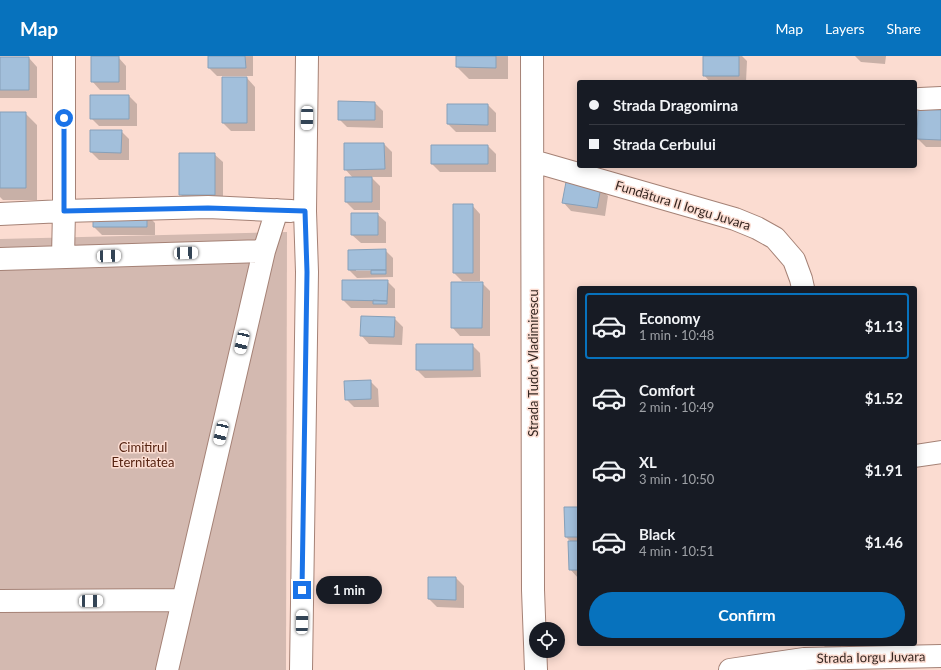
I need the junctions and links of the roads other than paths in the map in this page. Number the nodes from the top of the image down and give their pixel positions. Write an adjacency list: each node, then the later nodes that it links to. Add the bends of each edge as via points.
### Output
1 (64, 56): 6 (street)
2 (307, 56): 7 (street)
3 (532, 56): 4 (street, Strada Tudor Vladimirescu)
4 (533, 161): 12 (street, Fundătura II Iorgu Juvara, via 735,218 757,228 775,238 794,260); 21 (street, Strada Tudor Vladimirescu, via 533,590)
5 (277, 210): 6 (street, via 208,208); 7 (street); 9 (street)
6 (64, 211): 8 (street); 10 (street)
7 (305, 211): 20 (street, via 307,272)
8 (0, 214)
9 (264, 251): 10 (street); 15 (street)
10 (63, 257): 11 (street)
11 (0, 259)
12 (803, 286)
13 (941, 452): 14 (street)
14 (917, 456)
15 (182, 600): 16 (street); 19 (street)
16 (0, 601)
17 (804, 651): 18 (street, Strada Iorgu Juvara); 22 (street, Strada Iorgu Juvara)
18 (941, 656)
19 (167, 670)
20 (302, 670)
21 (536, 670)
22 (730, 670)

